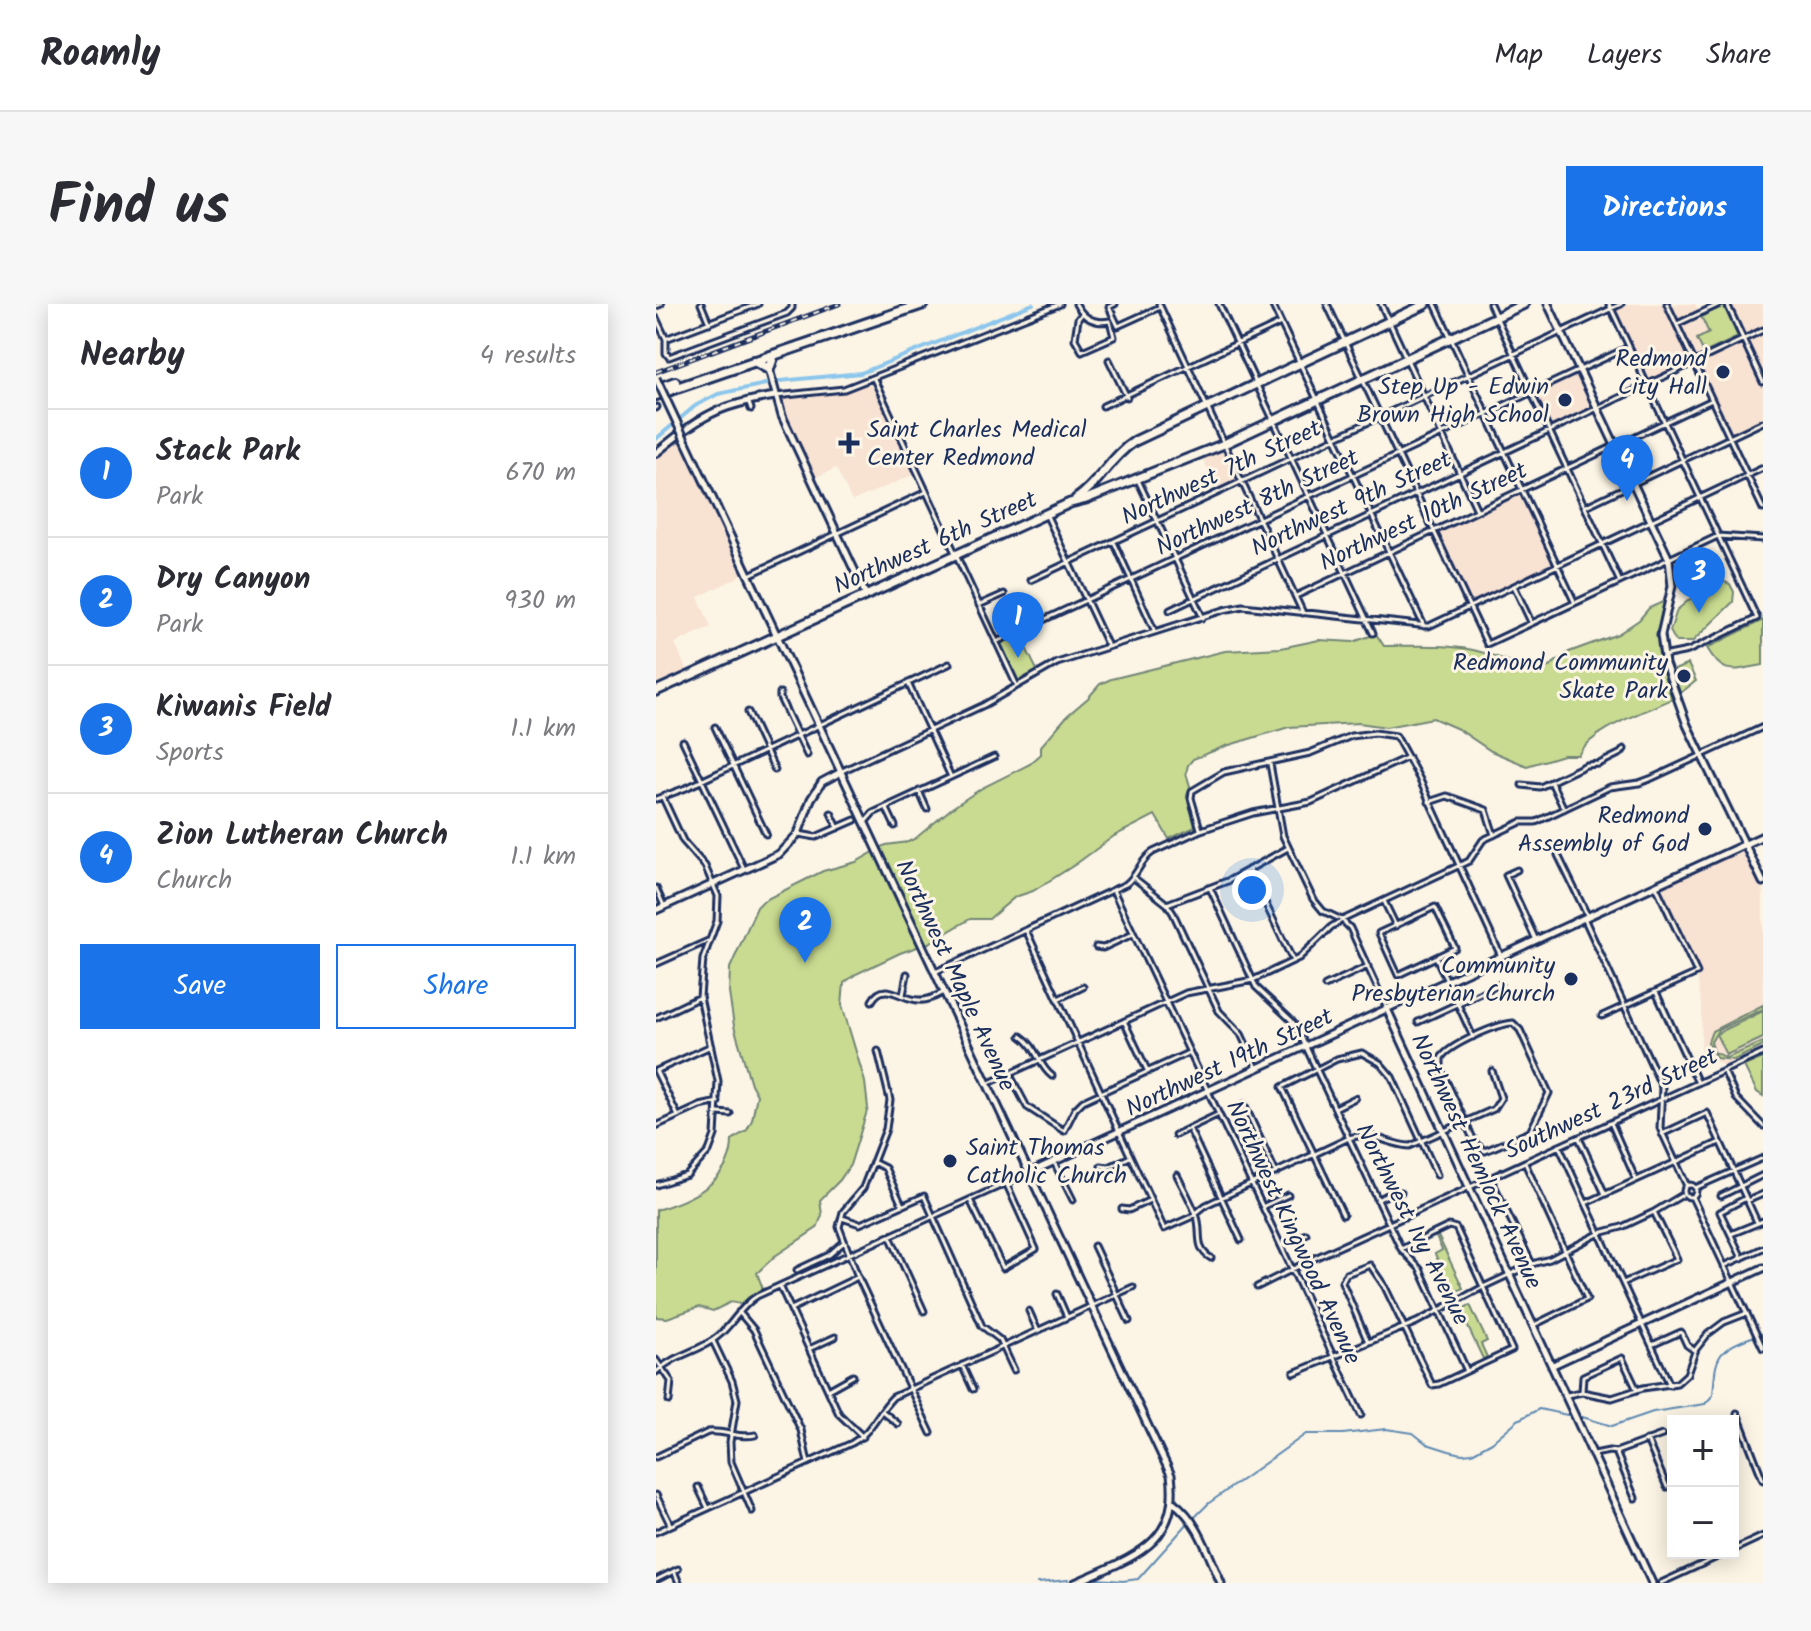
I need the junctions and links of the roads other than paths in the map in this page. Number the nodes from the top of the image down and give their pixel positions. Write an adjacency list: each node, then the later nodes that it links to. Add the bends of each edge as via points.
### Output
1 (701, 304): 28 (street)
2 (758, 304): 28 (street)
3 (793, 304): 34 (street, via 787,313 670,357)
4 (907, 304): 56 (highway)
5 (923, 304): 39 (highway)
6 (1060, 304): 52 (street)
7 (1076, 304): 24 (street)
8 (1115, 304): 22 (street, via 1109,307 1118,326)
9 (1219, 304): 37 (street)
10 (1272, 304): 29 (street)
11 (1327, 304): 36 (street)
12 (1381, 304): 27 (street)
13 (1426, 304): 27 (main road)
14 (1435, 304): 33 (street)
15 (1490, 304): 25 (street)
16 (1524, 304): 25 (main road, Northwest 6th Street)
17 (1548, 304): 32 (street)
18 (1621, 304): 23 (street, Northwest 7th Street)
19 (1667, 304): 30 (street)
20 (1720, 304): 30 (street)
21 (1727, 304): 35 (street)
22 (1159, 306): 46 (street)
23 (1610, 306): 32 (street, Northwest 7th Street); 38 (street)
24 (1081, 315): 24 (street, via 1075,339 1082,351 1114,337 1110,321 1100,324)
25 (1496, 317): 33 (main road, Northwest 6th Street); 40 (street)
26 (656, 318): 34 (street)
27 (1389, 322): 36 (main road); 41 (street)
28 (709, 323): 34 (street)
29 (1281, 323): 37 (street); 45 (street)
30 (1677, 324): 44 (street)
31 (1763, 330): 35 (street, Northwest 9th Street)
32 (1562, 332): 40 (street, Northwest 7th Street); 47 (street)
33 (1451, 337): 41 (main road, Northwest 6th Street); 49 (street)
34 (666, 339)
35 (1743, 339): 44 (street, Northwest 9th Street); 51 (street)
36 (1345, 342): 45 (main road); 53 (street)
37 (1237, 344): 46 (street); 54 (street)
38 (1629, 347): 47 (street, Northwest 8th Street); 55 (street)
39 (775, 354): 43 (highway); 48 (highway)
40 (1514, 355): 49 (street, Northwest 7th Street); 57 (street)
41 (1406, 358): 53 (main road, Northwest 6th Street); 59 (street)
42 (1109, 360): 60 (street)
43 (754, 361): 48 (highway); 56 (highway)
44 (1694, 362): 55 (street, Northwest 9th Street); 63 (street)
45 (1300, 363): 54 (main road); 62 (street)
46 (1189, 368): 60 (street); 65 (street)
47 (1580, 370): 57 (street, Northwest 8th Street); 66 (street)
48 (770, 373): 58 (street)
49 (1469, 376): 59 (street, Northwest 7th Street); 68 (street)
50 (656, 378): 123 (street, Northwest Maple Avenue, bridge)
51 (1762, 378)
52 (874, 379): 58 (street, via 844,389); 95 (street)
53 (1362, 379): 62 (main road, Northwest 6th Street); 69 (street)
54 (1257, 384): 65 (main road); 70 (street)
55 (1646, 384): 66 (street, Northwest 9th Street); 71 (street)
56 (656, 392)
57 (1531, 392): 68 (street, Northwest 8th Street); 73 (street)
58 (775, 396): 61 (street); 109 (street)
59 (1424, 396): 69 (street, Northwest 7th Street); 74 (street)
60 (1127, 397): 64 (street)
61 (748, 400): 67 (street); 80 (street, via 708,413)
62 (1318, 400): 70 (main road, Northwest 6th Street); 76 (street)
63 (1712, 400): 71 (street, Northwest 10th Street); 75 (street)
64 (1103, 406)
65 (1207, 407): 77 (street); 88 (main road, via 1123,448)
66 (1597, 407): 73 (street, Northwest 9th Street); 78 (street)
67 (751, 409)
68 (1486, 413): 74 (street, Northwest 8th Street); 79 (street)
69 (1380, 417): 76 (street, Northwest 7th Street); 81 (street)
70 (1274, 422): 77 (main road, Northwest 6th Street); 82 (street)
71 (1664, 422): 78 (street, Northwest 10th Street); 83 (street)
72 (1763, 422): 75 (street)
73 (1549, 430): 79 (street, Northwest 9th Street); 84 (street)
74 (1442, 434): 81 (street, Northwest 8th Street); 86 (street)
75 (1730, 437): 83 (street); 87 (street)
76 (1335, 438): 82 (street, Northwest 7th Street); 89 (street)
77 (1224, 444): 90 (main road, Northwest 6th Street); 91 (street)
78 (1615, 445): 84 (street, Northwest 10th Street); 92 (street)
79 (1504, 452): 86 (street, Northwest 9th Street); 94 (street)
80 (656, 453)
81 (1397, 455): 89 (street, Northwest 8th Street); 96 (street)
82 (1291, 459): 91 (street, Northwest 7th Street); 97 (street)
83 (1682, 460): 92 (street); 98 (street)
84 (1566, 468): 94 (street, Northwest 10th Street); 100 (street)
85 (1763, 468): 87 (street)
86 (1459, 472): 96 (street, Northwest 9th Street); 102 (street)
87 (1747, 475): 98 (street); 101 (street)
88 (1102, 476): 93 (main road, via 1107,486); 99 (main road)
89 (1353, 477): 97 (street, Northwest 8th Street); 104 (street)
90 (1137, 478): 93 (main road, Northwest 6th Street); 106 (street)
91 (1242, 482): 105 (street); 106 (street, Northwest 7th Street)
92 (1633, 484): 100 (street); 107 (street)
93 (1117, 487): 99 (main road, Northwest 6th Street)
94 (1522, 489): 102 (street, Northwest 10th Street); 121 (street)
95 (926, 492): 109 (street); 116 (street)
96 (1416, 493): 104 (street, Northwest 9th Street); 108 (street)
97 (1309, 497): 105 (street, Northwest 8th Street); 110 (street)
98 (1700, 497): 107 (street); 111 (street)
99 (1070, 503): 103 (main road, Northwest 6th Street)
100 (1585, 506): 114 (street)
101 (1763, 509)
102 (1477, 510): 108 (street, Northwest 10th Street)
103 (1046, 514): 116 (main road, Northwest 6th Street); 120 (street)
104 (1371, 514): 110 (street, Northwest 9th Street); 115 (street)
105 (1260, 520): 117 (street); 119 (street, Northwest 8th Street)
106 (1157, 521): 113 (street, Northwest 7th Street); 119 (street)
107 (1651, 521): 114 (street); 118 (street)
108 (1433, 531): 115 (street, Northwest 10th Street); 135 (street)
109 (837, 534): 123 (street); 129 (street)
110 (1327, 535): 117 (street, Northwest 9th Street); 122 (street)
111 (1718, 536): 112 (street); 118 (street); 147 (street, via 1757,618 1688,651)
112 (1763, 539)
113 (1114, 542): 120 (street, Northwest 7th Street); 125 (street)
114 (1602, 544): 121 (street); 126 (street)
115 (1388, 551): 122 (street, Northwest 10th Street); 141 (street)
116 (955, 555): 129 (main road, Northwest 6th Street); 134 (street)
117 (1278, 558): 130 (street); 131 (street, Northwest 9th Street)
118 (1669, 559): 126 (street); 147 (street, via 1672,586 1661,635)
119 (1176, 560): 125 (street, Northwest 8th Street); 131 (street)
120 (1069, 562): 124 (street, Northwest 7th Street); 132 (street)
121 (1558, 565): 127 (street); 133 (street)
122 (1344, 572): 130 (street, Northwest 10th Street); 139 (street)
123 (748, 575): 144 (street, Northwest Maple Avenue)
124 (1031, 580)
125 (1131, 581): 132 (street, Northwest 8th Street); 142 (street)
126 (1620, 582): 133 (street)
127 (1514, 586): 135 (street); 140 (street)
128 (1004, 594): 134 (street)
129 (866, 595): 144 (main road, Northwest 6th Street)
130 (1296, 596): 137 (street)
131 (1194, 598): 136 (street, Northwest 9th Street); 138 (street)
132 (1086, 601): 145 (street, Northwest 8th Street); 146 (street)
133 (1575, 602): 140 (street)
134 (979, 605): 145 (street)
135 (1469, 607): 140 (street, via 1487,644); 141 (street)
136 (1170, 610)
137 (1303, 613): 138 (street, via 1243,606); 139 (street)
138 (1203, 618): 142 (street)
139 (1366, 619): 141 (street); 143 (street)
140 (1531, 623)
141 (1424, 626)
142 (1155, 632): 146 (street)
143 (1373, 633)
144 (777, 636): 151 (main road, Northwest 6th Street); 154 (street, Northwest Maple Avenue)
145 (996, 642): 150 (street)
146 (1108, 646): 150 (street, via 1057,663)
147 (1663, 656): 163 (street)
148 (949, 664): 149 (street)
149 (908, 683): 154 (street); 157 (street)
150 (1017, 686): 157 (street)
151 (656, 691)
152 (780, 693): 158 (street)
153 (748, 712): 161 (street)
154 (819, 725): 158 (street); 169 (street, Northwest Maple Avenue)
155 (715, 727): 167 (street)
156 (1763, 727): 163 (street)
157 (930, 730): 169 (street); 170 (street)
158 (798, 735): 161 (street); 162 (street)
159 (683, 741): 171 (street)
160 (1624, 749): 172 (street)
161 (766, 750): 167 (street); 168 (street)
162 (807, 755)
163 (1702, 755): 180 (street); 194 (street)
164 (994, 757): 170 (street)
165 (1408, 757): 166 (street, via 1396,736 1364,733); 177 (street); 181 (street, via 1311,802)
166 (1270, 763): 181 (street, Northwest Hemlock Avenue); 189 (street, via 1224,772 1197,786 1191,798)
167 (734, 765): 171 (street); 190 (street)
168 (775, 770)
169 (841, 772): 182 (street, Northwest Maple Avenue); 191 (street, via 822,782)
170 (951, 777): 174 (street)
171 (702, 780): 175 (street); 198 (street)
172 (1551, 783): 173 (street); 180 (street)
173 (1522, 785)
174 (919, 791): 178 (street); 179 (street)
175 (663, 798): 176 (street); 203 (street, via 683,841)
176 (656, 799)
177 (1429, 802): 192 (street, via 1447,796 1486,810); 197 (street)
178 (886, 807): 184 (street); 187 (street)
179 (927, 809)
180 (1564, 809): 192 (street)
181 (1280, 810): 189 (street); 195 (street, Northwest Hemlock Avenue)
182 (860, 812): 184 (street); 186 (street, Northwest Maple Avenue)
183 (831, 813): 188 (street)
184 (873, 813): 186 (street)
185 (855, 820): 188 (street)
186 (866, 825): 225 (street, Northwest Maple Avenue)
187 (895, 826)
188 (838, 828): 191 (street, via 816,837)
189 (1201, 830): 201 (street, via 1147,856)
190 (766, 834)
191 (798, 834): 198 (street, via 779,854)
192 (1494, 835): 197 (street)
193 (1763, 836): 194 (street, Northwest 19th Street)
194 (1745, 845): 202 (street); 204 (street, Northwest 19th Street)
195 (1288, 848): 199 (street); 213 (street, Northwest Hemlock Avenue, via 1313,899)
196 (1558, 855): 212 (street)
197 (1460, 865): 208 (street); 220 (street)
198 (744, 869): 203 (street)
199 (1249, 869): 206 (street); 222 (street)
200 (1517, 870): 218 (street, via 1506,875)
201 (1134, 878): 207 (street); 209 (street)
202 (1763, 882)
203 (714, 883): 210 (street); 217 (street, via 717,921)
204 (1656, 886): 212 (street, Northwest 19th Street); 234 (street, via 1697,973)
205 (656, 888): 210 (street)
206 (1210, 888): 209 (street); 227 (street, Northwest Ivy Avenue)
207 (1113, 890): 215 (street); 216 (street, Northwest Kingwood Avenue)
208 (1384, 901): 213 (street); 214 (street)
209 (1167, 904): 232 (street)
210 (664, 906): 211 (street)
211 (656, 910)
212 (1586, 918): 218 (street, Northwest 19th Street); 241 (street)
213 (1342, 920): 222 (street); 224 (street, Northwest Hemlock Avenue)
214 (1396, 926): 221 (street, via 1379,933 1398,975); 221 (street, via 1435,907 1455,948)
215 (1026, 930): 225 (street); 237 (street)
216 (1133, 934): 219 (street); 239 (street, Northwest Kingwood Avenue)
217 (710, 940): 223 (street); 236 (street)
218 (1536, 940): 220 (street, Northwest 19th Street)
219 (1096, 947)
220 (1501, 956): 228 (street, Northwest 19th Street)
221 (1436, 957): 228 (street)
222 (1293, 961): 227 (street)
223 (656, 964)
224 (1368, 966): 230 (street); 242 (street, Northwest Hemlock Avenue)
225 (935, 972): 233 (street, Northwest Maple Avenue)
226 (907, 974): 235 (street)
227 (1253, 980): 232 (street); 251 (street, Northwest Ivy Avenue, via 1291,1020)
228 (1447, 982): 240 (street); 242 (street, Northwest 19th Street)
229 (1500, 984): 240 (street)
230 (1325, 986)
231 (1083, 987): 237 (street)
232 (1209, 990): 239 (street); 256 (street, via 1219,1011 1241,1034)
233 (944, 992): 235 (street, via 919,1000); 264 (street, Northwest Maple Avenue)
234 (1655, 992): 241 (street); 265 (street)
235 (903, 995): 238 (street, via 882,991)
236 (700, 997): 244 (street); 250 (street)
237 (1058, 999): 249 (street)
238 (872, 1001)
239 (1165, 1003): 245 (street); 253 (street, Northwest Kingwood Avenue)
240 (1457, 1004): 246 (street); 248 (street)
241 (1625, 1006): 243 (street); 269 (street)
242 (1387, 1009): 251 (street, Northwest 19th Street); 283 (street, Northwest Hemlock Avenue)
243 (1602, 1016)
244 (656, 1018)
245 (1124, 1021): 249 (street); 261 (street)
246 (1418, 1022)
247 (1021, 1036): 255 (street)
248 (1473, 1038): 277 (street, via 1441,1058 1441,1070); 277 (street, via 1513,1023 1549,1093 1530,1132 1490,1151 1480,1149)
249 (1078, 1042): 255 (street); 267 (street)
250 (711, 1046): 258 (street); 270 (street)
251 (1306, 1046): 256 (street, Northwest 19th Street); 257 (street, Northwest Ivy Avenue)
252 (878, 1051): 294 (street, via 890,1100)
253 (1188, 1053): 261 (street); 266 (street, Northwest Kingwood Avenue)
254 (1763, 1053): 260 (street, Southwest 23rd Street)
255 (1039, 1059): 262 (street); 263 (street)
256 (1257, 1068): 266 (street, Northwest 19th Street)
257 (1317, 1069): 272 (street, Northwest Ivy Avenue); 288 (street, via 1362,1053 1380,1063 1392,1077); 291 (street, via 1282,1087)
258 (656, 1071): 276 (street)
259 (1492, 1071): 277 (street, via 1501,1098)
260 (1724, 1071): 265 (street, Southwest 23rd Street); 280 (street, via 1736,1098)
261 (1148, 1072): 267 (street)
262 (1009, 1073): 264 (street); 267 (street, via 1027,1107 1064,1131 1075,1109)
263 (1052, 1076)
264 (987, 1083): 300 (street, Northwest Maple Avenue)
265 (1698, 1083): 269 (street, Southwest 23rd Street)
266 (1207, 1091): 275 (street, Northwest Kingwood Avenue); 282 (street, Northwest 19th Street)
267 (1101, 1092): 282 (street)
268 (1355, 1098): 272 (street)
269 (1663, 1099): 278 (street, Southwest 23rd Street); 284 (street)
270 (718, 1102): 273 (street); 276 (street)
271 (1244, 1104): 301 (street)
272 (1335, 1108): 286 (street, Northwest Ivy Avenue)
273 (717, 1112): 274 (street); 308 (street, via 709,1151 694,1170)
274 (730, 1114)
275 (1219, 1114): 281 (street); 310 (street, Northwest Kingwood Avenue)
276 (678, 1116): 279 (street)
277 (1466, 1122): 283 (street)
278 (1611, 1123): 287 (street, Southwest 23rd Street); 307 (street)
279 (656, 1126)
280 (1763, 1126)
281 (1189, 1128): 285 (street); 323 (street)
282 (1118, 1132): 292 (street); 295 (street, Northwest 19th Street)
283 (1446, 1132): 288 (street); 314 (street, Northwest Hemlock Avenue)
284 (1662, 1134): 289 (street, via 1707,1113); 296 (street)
285 (1175, 1135)
286 (1349, 1138): 288 (street, via 1377,1136 1410,1146); 291 (street); 327 (street, Northwest Ivy Avenue)
287 (1579, 1138): 290 (street, Southwest 23rd Street); 317 (street)
288 (1422, 1142): 303 (street)
289 (1720, 1142): 296 (street); 299 (street)
290 (1559, 1146): 297 (street, Southwest 23rd Street); 329 (street)
291 (1314, 1155): 301 (street); 335 (street)
292 (1130, 1157): 298 (street); 326 (street)
293 (1763, 1158): 299 (street)
294 (873, 1162): 330 (street, via 885,1168); 337 (street, via 863,1188)
295 (1054, 1162): 300 (street, Northwest 19th Street); 325 (street)
296 (1676, 1162): 307 (street); 312 (street)
297 (1525, 1163): 306 (street, Southwest 23rd Street); 350 (street)
298 (1101, 1166)
299 (1733, 1171): 313 (street); 315 (street)
300 (1029, 1173): 309 (street, Northwest 19th Street); 369 (street, Northwest Maple Avenue)
301 (1276, 1173): 310 (street)
302 (1177, 1175): 334 (street)
303 (1437, 1175)
304 (1763, 1175): 313 (street)
305 (667, 1177): 308 (street)
306 (1491, 1179): 314 (street, Southwest 23rd Street); 354 (street)
307 (1636, 1180): 317 (street)
308 (670, 1183): 311 (street)
309 (1007, 1184): 324 (street, Northwest 19th Street); 324 (street, via 1036,1249 1003,1268)
310 (1253, 1184): 323 (street); 331 (street, Northwest Kingwood Avenue)
311 (656, 1185)
312 (1687, 1186): 315 (street); 318 (street)
313 (1740, 1186): 321 (street); 328 (street)
314 (1471, 1188): 339 (street, Southwest 23rd Street); 359 (street, Northwest Hemlock Avenue)
315 (1695, 1188): 322 (street)
316 (1401, 1192): 327 (street)
317 (1605, 1194): 329 (street)
318 (1684, 1194): 322 (street); 333 (street)
319 (1763, 1194): 328 (street)
320 (1288, 1195): 331 (street)
321 (1721, 1196)
322 (1692, 1197): 355 (street)
323 (1222, 1198): 334 (street); 344 (street)
324 (970, 1200): 336 (street, Northwest 19th Street)
325 (1073, 1200)
326 (1149, 1200): 332 (street); 334 (street, via 1164,1229)
327 (1377, 1200): 339 (street, Northwest Ivy Avenue)
328 (1746, 1200): 338 (street); 342 (street, via 1721,1210)
329 (1586, 1203): 340 (street)
330 (902, 1205): 336 (street, via 924,1196); 337 (street, via 860,1224)
331 (1264, 1206): 346 (street, Northwest Kingwood Avenue)
332 (1122, 1209)
333 (1654, 1212): 340 (street); 362 (street, via 1677,1259)
334 (1195, 1213): 352 (street, via 1199,1242)
335 (1343, 1215)
336 (934, 1216): 343 (street, Northwest 19th Street); 386 (street, via 982,1326)
337 (841, 1218): 345 (street)
338 (1761, 1223): 342 (street)
339 (1389, 1224): 349 (street, Northwest Ivy Avenue); 358 (street, Southwest 23rd Street)
340 (1600, 1233): 350 (street); 362 (street)
341 (1306, 1234): 346 (street)
342 (1731, 1234): 353 (street)
343 (890, 1236): 351 (street, Northwest 19th Street); 373 (street)
344 (1241, 1240)
345 (844, 1242): 351 (street); 357 (street)
346 (1282, 1245): 358 (street, Northwest Kingwood Avenue)
347 (1094, 1246): 368 (street)
348 (1763, 1248): 353 (street)
349 (1401, 1249): 366 (street, via 1453,1226); 371 (street, Northwest Ivy Avenue, via 1420,1269)
350 (1565, 1250): 354 (street); 379 (street, via 1587,1299)
351 (850, 1254): 360 (street); 363 (street, Northwest 19th Street)
352 (1211, 1258)
353 (1742, 1258): 355 (street)
354 (1532, 1264): 359 (street)
355 (1724, 1266): 361 (street)
356 (1763, 1268): 361 (street)
357 (797, 1270)
358 (1293, 1270): 365 (street, Southwest 23rd Street); 390 (street, Northwest Kingwood Avenue)
359 (1510, 1274): 366 (street); 379 (street, Northwest Hemlock Avenue)
360 (858, 1277): 370 (street); 401 (street)
361 (1732, 1282): 375 (street); 378 (street)
362 (1623, 1283): 378 (street)
363 (780, 1286): 370 (street); 372 (street, Northwest 19th Street)
364 (1133, 1287): 368 (street)
365 (1257, 1287)
366 (1483, 1287): 371 (street); 396 (street, via 1512,1350)
367 (1057, 1294): 376 (street)
368 (1117, 1294): 369 (street); 377 (street)
369 (1092, 1305): 376 (street); 428 (street, Northwest Maple Avenue, via 1171,1475)
370 (791, 1309): 388 (street)
371 (1438, 1310): 380 (street); 396 (street, Northwest Ivy Avenue)
372 (739, 1311): 383 (street, Northwest 19th Street); 421 (street, via 754,1330 801,1430)
373 (924, 1311)
374 (1029, 1311): 381 (street)
375 (1747, 1313): 387 (street); 389 (street, via 1716,1327)
376 (1067, 1317): 381 (street)
377 (1129, 1321)
378 (1642, 1324): 385 (street); 393 (street)
379 (1534, 1325): 393 (street, Northwest Hemlock Avenue)
380 (1404, 1327): 384 (street); 384 (street, via 1370,1265 1361,1267 1342,1278); 396 (street, via 1432,1385)
381 (1038, 1330): 386 (street)
382 (835, 1337): 388 (street)
383 (713, 1341): 394 (street, Northwest 19th Street); 412 (street, via 737,1400)
384 (1368, 1342): 390 (street)
385 (1652, 1345): 389 (street, via 1681,1332); 400 (street)
386 (1003, 1346): 392 (street); 395 (street)
387 (1763, 1348)
388 (809, 1349): 403 (street)
389 (1695, 1351): 400 (street, via 1687,1374)
390 (1333, 1355): 398 (street); 410 (street, Northwest Kingwood Avenue)
391 (656, 1360): 394 (street)
392 (962, 1365): 401 (street); 402 (street)
393 (1553, 1365): 406 (street, Northwest Hemlock Avenue)
394 (662, 1366): 397 (street, Northwest 19th Street); 407 (street, via 671,1381)
395 (1014, 1370)
396 (1467, 1371)
397 (656, 1372)
398 (1294, 1373)
399 (853, 1376): 403 (street)
400 (1670, 1385): 404 (street)
401 (910, 1388): 408 (street); 413 (street)
402 (973, 1389)
403 (828, 1390): 416 (street, via 839,1414)
404 (1637, 1390): 405 (street, via 1612,1398); 405 (street, via 1622,1358 1583,1376)
405 (1582, 1392): 406 (street)
406 (1567, 1395): 419 (street, Northwest Hemlock Avenue)
407 (669, 1401)
408 (881, 1410): 411 (street); 416 (street)
409 (1737, 1413): 422 (street)
410 (1361, 1415)
411 (898, 1424)
412 (732, 1433): 414 (street); 420 (street, via 708,1432); 425 (street, via 731,1462)
413 (931, 1433)
414 (755, 1435)
415 (1662, 1435): 417 (street)
416 (863, 1437): 421 (street)
417 (1647, 1440): 418 (street); 424 (street)
418 (1616, 1452): 419 (street); 427 (street)
419 (1593, 1454): 440 (street, Northwest Hemlock Avenue)
420 (656, 1457)
421 (808, 1463): 425 (street)
422 (1763, 1480)
423 (698, 1487): 429 (street)
424 (1667, 1487)
425 (743, 1493): 429 (street); 430 (street)
426 (656, 1495): 431 (street)
427 (1635, 1498)
428 (1173, 1502): 438 (street, via 1168,1522 1149,1547); 439 (street, Northwest Maple Avenue, via 1193,1522)
429 (708, 1508): 431 (street)
430 (752, 1511)
431 (670, 1526): 432 (street)
432 (656, 1532)
433 (1763, 1536): 434 (street)
434 (1739, 1547)
435 (1713, 1559): 441 (street)
436 (656, 1580): 437 (street, via 676,1570)
437 (679, 1583)
438 (1075, 1583)
439 (1221, 1583)
440 (1652, 1583)
441 (1661, 1583)

